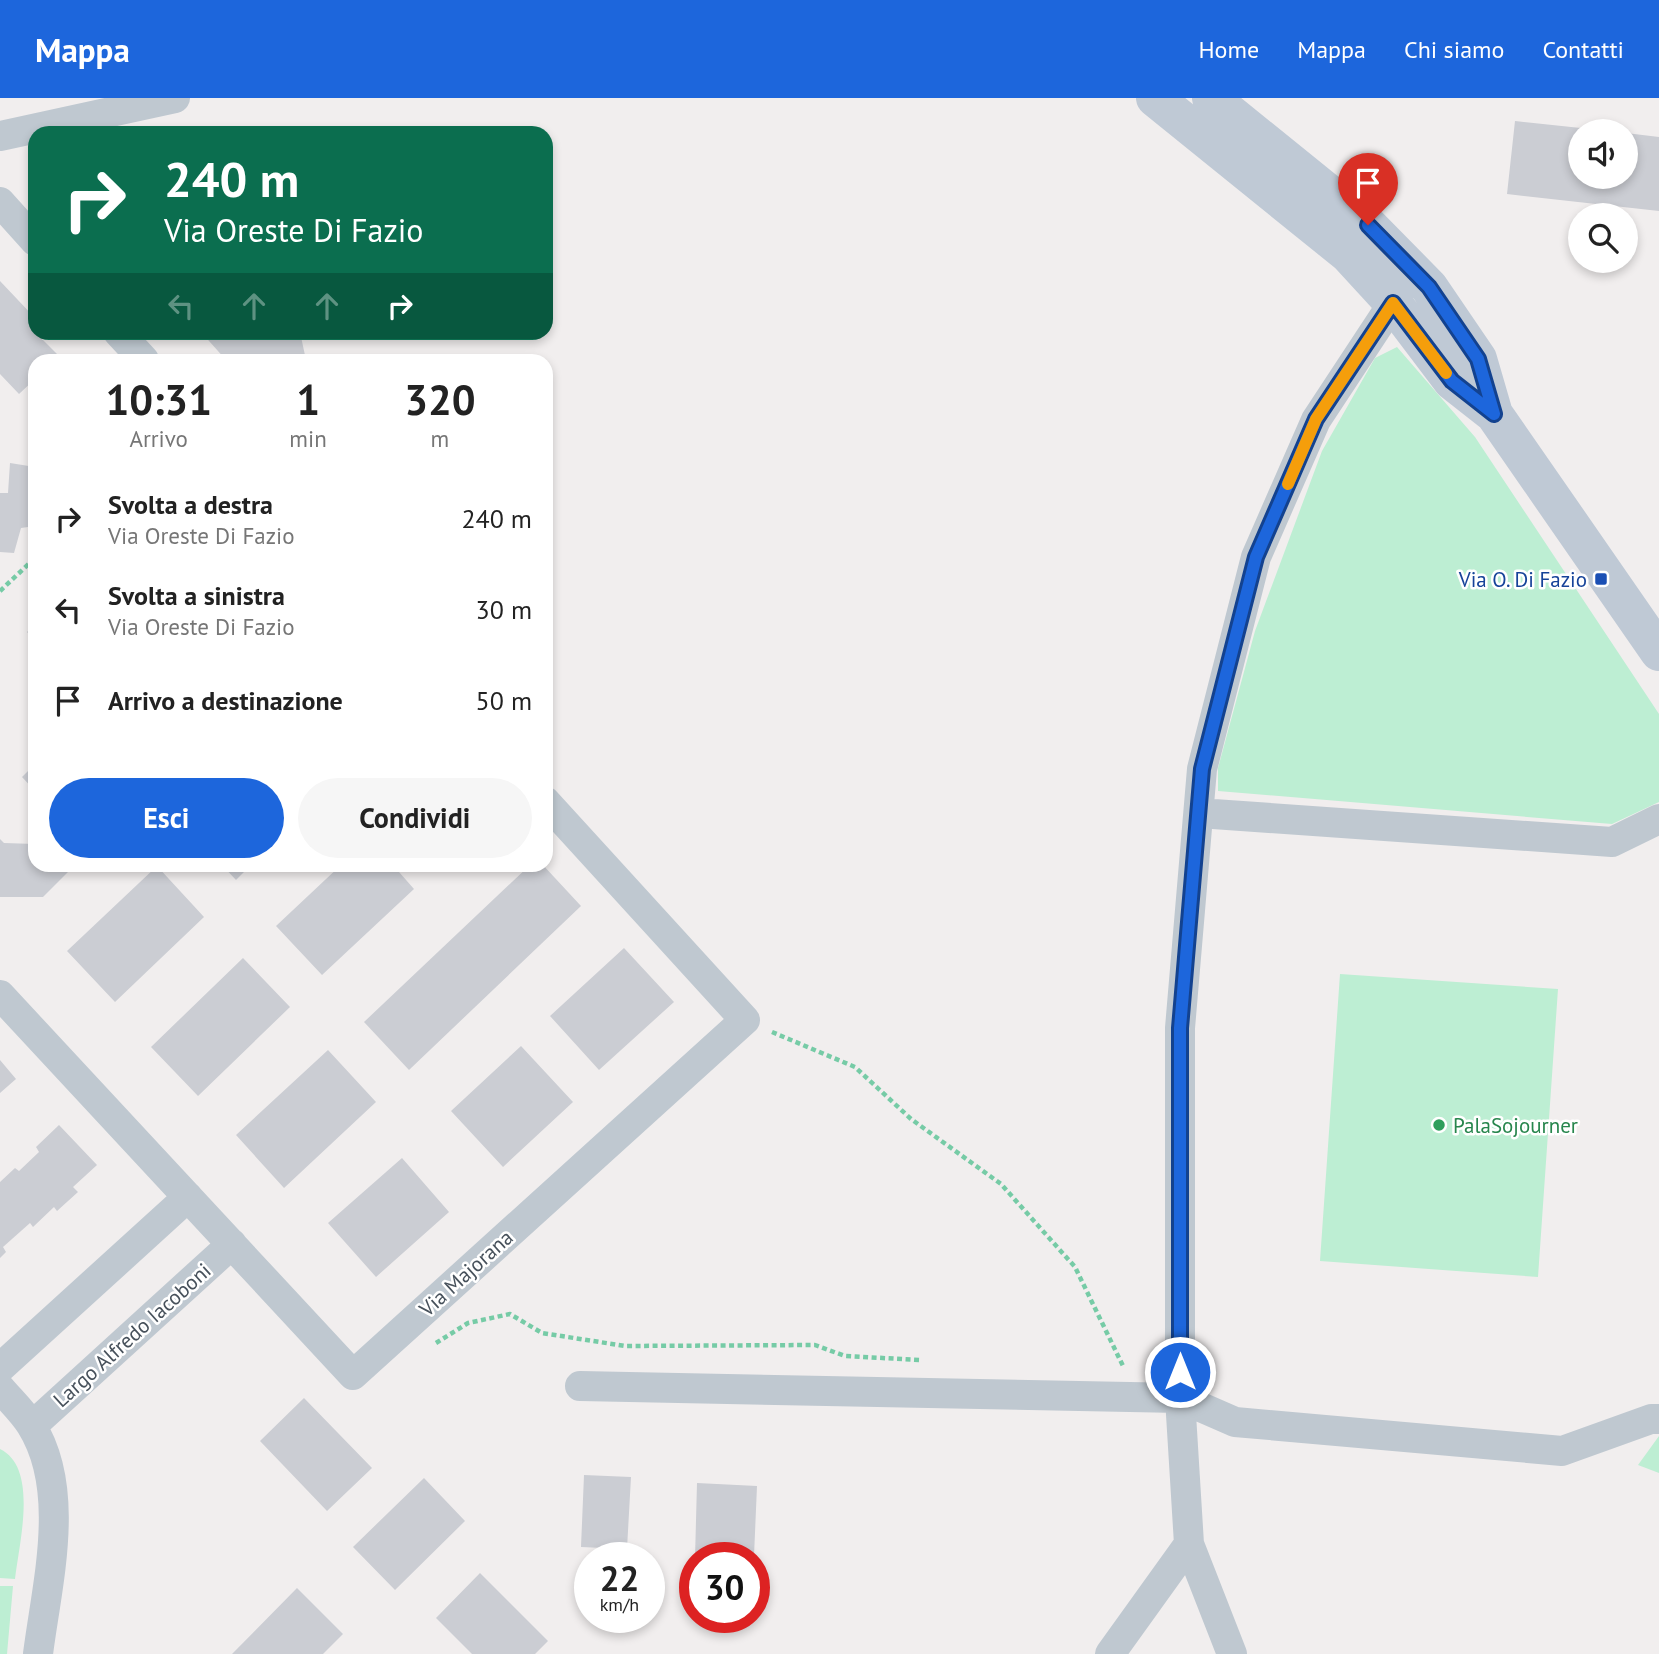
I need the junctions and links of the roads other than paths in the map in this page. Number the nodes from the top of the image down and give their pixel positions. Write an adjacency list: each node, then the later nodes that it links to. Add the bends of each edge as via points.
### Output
1 (175, 98): 4 (street)
2 (1154, 98): 9 (street, via 1348,254)
3 (1211, 98): 12 (street, via 1368,225 1429,287 1478,359)
4 (46, 126)
5 (28, 130): 6 (street)
6 (0, 136)
7 (0, 202): 8 (street)
8 (28, 233)
9 (1393, 303): 12 (street, via 1452,381); 15 (street, via 1316,419 1256,557 1202,769)
10 (125, 340): 11 (street)
11 (138, 354)
12 (1494, 414): 13 (street)
13 (1659, 652)
14 (553, 810): 19 (street, Via Majorana, via 745,1020 353,1376)
15 (1199, 813): 16 (street, via 1612,842); 23 (street, via 1180,1028)
16 (1659, 819)
17 (0, 995): 18 (street, Via Majorana)
18 (188, 1197): 19 (street, Via Majorana); 20 (street)
19 (232, 1244): 25 (street, Largo Alfredo Iacoboni)
20 (0, 1368)
21 (580, 1386): 23 (street)
22 (0, 1388): 25 (street)
23 (1180, 1398): 24 (street, via 1235,1422 1562,1451); 26 (street)
24 (1659, 1419)
25 (32, 1426): 27 (street, via 48,1465 55,1522)
26 (1189, 1544): 28 (street); 29 (street)
27 (38, 1654)
28 (1110, 1654)
29 (1232, 1654)

